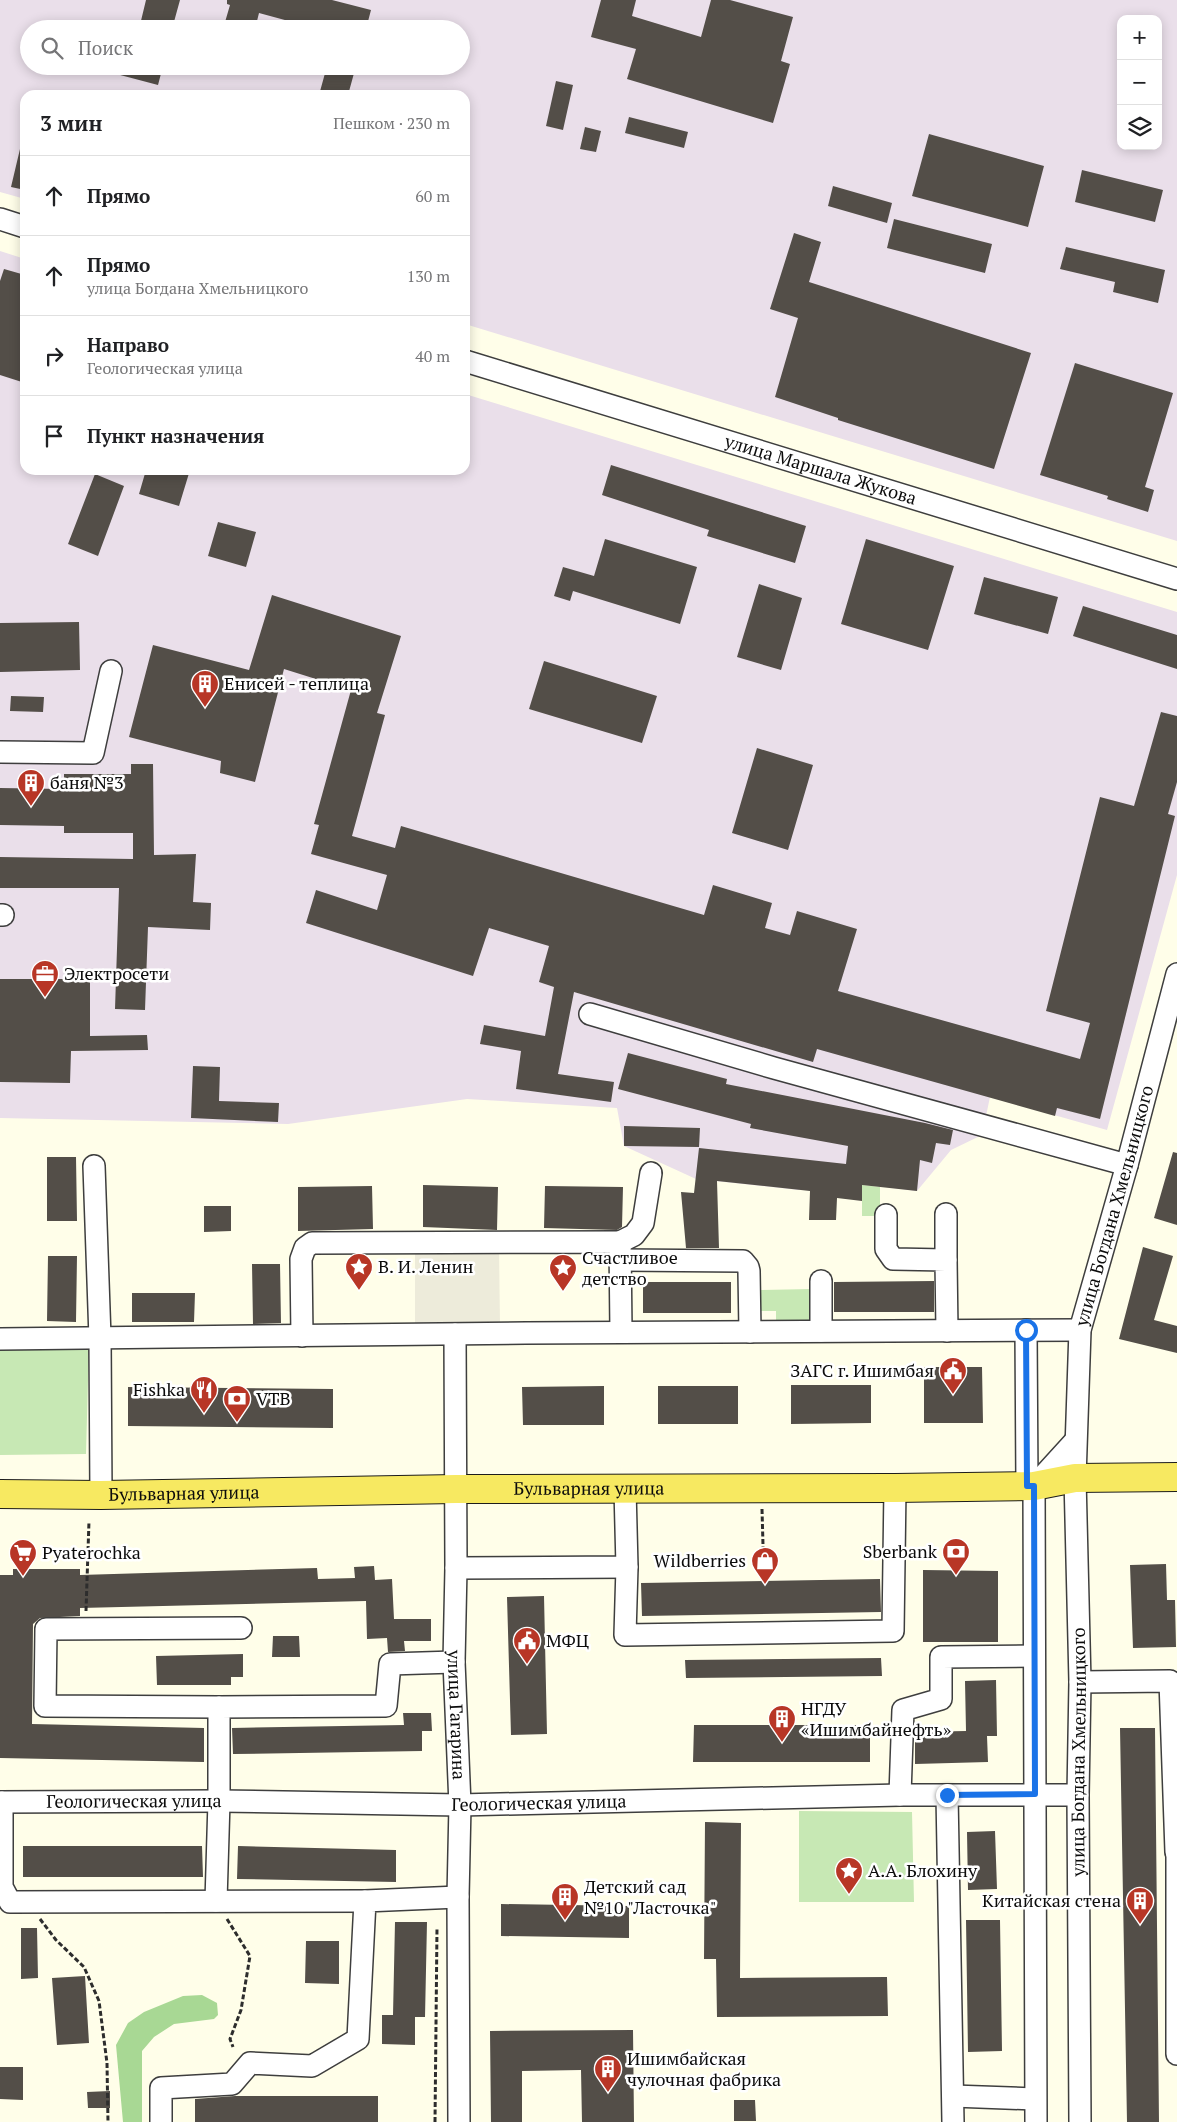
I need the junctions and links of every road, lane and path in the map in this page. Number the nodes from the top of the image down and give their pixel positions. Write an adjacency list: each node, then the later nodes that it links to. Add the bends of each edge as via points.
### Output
1 (0, 219): 2 (street)
2 (20, 225)
3 (470, 363): 4 (street, улица Маршала Жукова)
4 (1177, 579)
5 (112, 671): 6 (street, via 93,753)
6 (0, 752)
7 (1177, 974): 9 (street, улица Богдана Хмельницкого)
8 (590, 1014): 9 (street)
9 (1127, 1165): 18 (street, улица Богдана Хмельницкого)
10 (94, 1166): 25 (street)
11 (650, 1172): 14 (street, via 643,1223)
12 (946, 1214): 15 (street)
13 (886, 1216): 15 (street, via 886,1249 893,1259)
14 (620, 1251): 21 (street); 22 (street, via 742,1261 749,1271); 24 (street, via 312,1243 305,1248 301,1259)
15 (946, 1260): 20 (street)
16 (821, 1281): 19 (street)
17 (1026, 1330): 18 (street); 20 (street); 30 (street)
18 (1080, 1330): 27 (street, улица Богдана Хмельницкого)
19 (821, 1331): 20 (street); 22 (street)
20 (947, 1331)
21 (621, 1332): 22 (street); 23 (street)
22 (750, 1332)
23 (455, 1334): 24 (street); 34 (street, улица Гагарина)
24 (302, 1336): 25 (street)
25 (100, 1338): 26 (street); 36 (street)
26 (0, 1339)
27 (1075, 1441): 29 (street, улица Богдана Хмельницкого); 30 (street)
28 (1177, 1477): 29 (main road, Бульварная улица)
29 (1075, 1478): 30 (main road, Бульварная улица); 45 (street, улица Богдана Хмельницкого)
30 (1030, 1486): 33 (main road, Бульварная улица); 43 (street)
31 (625, 1488): 32 (main road, Бульварная улица); 34 (main road, Бульварная улица); 38 (street)
32 (762, 1488): 33 (main road, Бульварная улица); 40 (path)
33 (894, 1488): 38 (street, via 893,1631 625,1635)
34 (456, 1489): 36 (main road, Бульварная улица); 39 (street, улица Гагарина)
35 (0, 1494): 36 (main road, Бульварная улица)
36 (101, 1494)
37 (89, 1521): 42 (path)
38 (627, 1567): 39 (street)
39 (456, 1568): 44 (street, улица Гагарина)
40 (764, 1581)
41 (241, 1628): 42 (street)
42 (85, 1629): 46 (street, via 46,1629 45,1706)
43 (1034, 1656): 47 (street); 48 (street, via 941,1656 941,1699 902,1710)
44 (454, 1662): 46 (street, via 390,1664 386,1706); 53 (street, улица Гагарина)
45 (1080, 1682): 50 (street, улица Богдана Хмельницкого); 54 (street, via 1170,1681)
46 (218, 1707): 51 (street)
47 (1035, 1794): 49 (street, Геологическая улица); 50 (street, Геологическая улица); 64 (street)
48 (900, 1795): 49 (street, Геологическая улица); 53 (street, Геологическая улица)
49 (947, 1795): 63 (street)
50 (1078, 1795): 71 (street, улица Богдана Хмельницкого)
51 (219, 1800): 52 (street, Геологическая улица); 53 (street, Геологическая улица); 59 (street)
52 (1, 1802): 58 (street, via 2,1887)
53 (460, 1805): 56 (street, улица Гагарина)
54 (1176, 1805): 55 (street)
55 (1177, 1852): 62 (street)
56 (458, 1897): 57 (street); 68 (street, улица Гагарина)
57 (364, 1901): 59 (street); 66 (street, via 358,2039 312,2066 250,2063 232,2084 161,2088)
58 (10, 1902): 59 (street); 65 (path, via 37,1915 56,1940 84,1966 98,2001 107,2063)
59 (216, 1902): 61 (path, via 250,1956 241,2010 230,2038)
60 (437, 1928): 67 (path)
61 (232, 2047)
62 (1177, 2054)
63 (953, 2096): 64 (street); 69 (street)
64 (1035, 2099): 70 (street)
65 (108, 2122)
66 (161, 2122)
67 (435, 2122)
68 (458, 2122)
69 (953, 2122)
70 (1036, 2122)
71 (1080, 2122)

